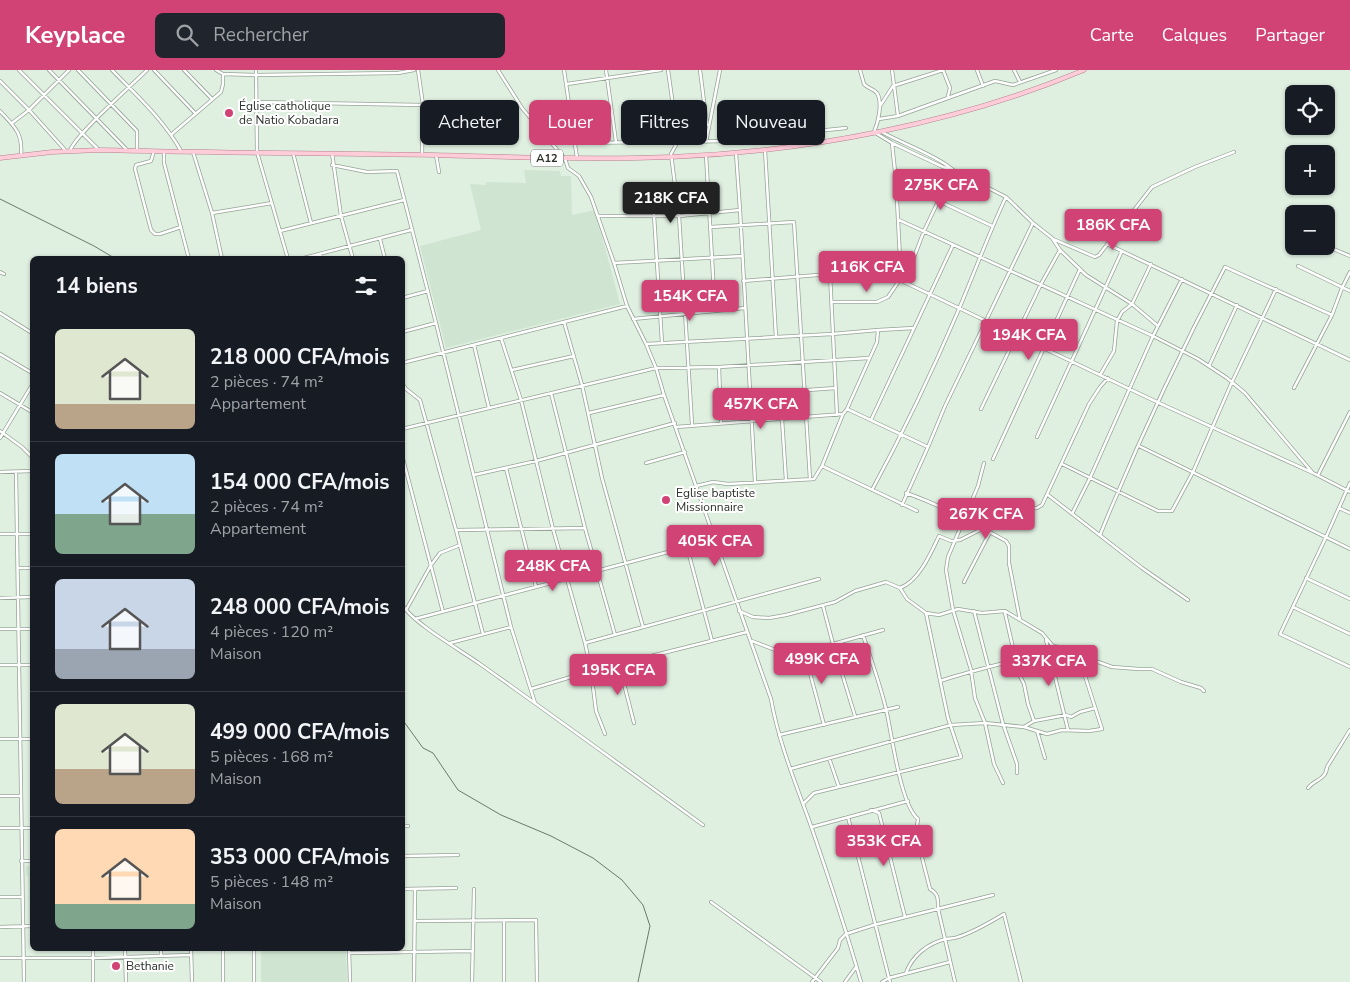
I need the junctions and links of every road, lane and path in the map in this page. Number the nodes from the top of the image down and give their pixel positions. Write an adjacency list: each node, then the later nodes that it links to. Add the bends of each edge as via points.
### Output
1 (19, 70): 41 (street)
2 (49, 70): 34 (street)
3 (69, 70): 34 (street)
4 (78, 70): 48 (street)
5 (112, 70): 40 (street)
6 (147, 70): 40 (street)
7 (154, 70): 53 (street)
8 (184, 70): 43 (street)
9 (216, 70): 29 (street)
10 (256, 70): 32 (street)
11 (337, 70): 31 (street)
12 (368, 70): 30 (street)
13 (414, 70): 30 (street, via 398,74)
14 (418, 70): 44 (street)
15 (498, 70): 94 (street, via 522,108)
16 (564, 70): 37 (street)
17 (606, 70): 33 (street)
18 (661, 70): 33 (street)
19 (668, 70): 46 (street)
20 (700, 70): 59 (street)
21 (720, 70): 59 (street)
22 (860, 70): 50 (street, via 864,84 877,93)
23 (892, 70): 38 (street)
24 (943, 70): 38 (street); 42 (street, via 950,88)
25 (977, 70): 39 (street)
26 (1014, 70): 36 (street)
27 (1056, 70): 36 (street)
28 (1084, 70): 60 (main road, A12, via 1000,101)
29 (223, 74): 32 (street); 43 (street, via 221,92)
30 (368, 74): 31 (street)
31 (337, 75): 32 (street)
32 (256, 76): 47 (street)
33 (607, 78): 37 (street); 66 (street)
34 (58, 80): 41 (street); 55 (street)
35 (0, 81): 51 (street)
36 (1020, 82): 39 (street, via 1010,85 995,81)
37 (567, 84): 45 (street)
38 (893, 86): 50 (street); 54 (street)
39 (983, 86): 42 (street)
40 (129, 88): 48 (street); 63 (street)
41 (44, 95): 51 (street); 62 (street)
42 (948, 96): 54 (street)
43 (212, 99): 53 (street)
44 (422, 100)
45 (569, 100)
46 (672, 100)
47 (256, 102): 49 (street); 82 (street)
48 (112, 104): 55 (street); 77 (street, via 137,131)
49 (420, 105)
50 (879, 107): 56 (street)
51 (29, 110): 57 (street); 75 (street)
52 (0, 111): 57 (street)
53 (195, 113): 63 (street)
54 (898, 116): 56 (street)
55 (97, 119): 62 (street); 76 (street)
56 (879, 119): 61 (street)
57 (12, 123): 87 (street, via 21,140)
58 (846, 128): 68 (street)
59 (708, 129): 64 (street)
60 (880, 131): 61 (main road, A12); 96 (street, via 944,162)
61 (874, 132): 69 (street); 74 (main road, A12)
62 (82, 133): 73 (street); 75 (street)
63 (172, 134): 80 (street)
64 (707, 136)
65 (611, 142): 66 (street)
66 (616, 142): 67 (street)
67 (621, 142)
68 (707, 142)
69 (892, 143): 96 (street); 98 (street)
70 (422, 145): 88 (street)
71 (576, 145): 93 (street)
72 (676, 145): 91 (street)
73 (99, 150): 75 (main road, A12); 76 (main road, A12)
74 (766, 150): 85 (main road, A12); 112 (street)
75 (68, 151): 87 (main road, A12)
76 (128, 151): 77 (main road, A12)
77 (137, 151): 78 (main road, A12)
78 (154, 151): 79 (main road, A12); 116 (street, via 151,161 136,165 135,169 151,230 160,234)
79 (164, 151): 80 (main road, A12); 116 (street, via 164,163)
80 (181, 151): 81 (main road, A12)
81 (193, 152): 82 (main road, A12); 104 (street)
82 (257, 152): 83 (main road, A12); 102 (street)
83 (293, 152): 86 (main road, A12); 111 (street)
84 (1234, 152): 123 (street, via 1152,187)
85 (736, 153): 90 (main road, A12); 103 (street)
86 (332, 154): 88 (main road, A12); 95 (street)
87 (21, 155): 92 (main road, A12)
88 (422, 155): 89 (main road, A12)
89 (436, 155): 94 (main road, A12); 97 (street)
90 (706, 155): 91 (main road, A12); 105 (street)
91 (672, 157): 93 (main road, A12); 109 (street)
92 (0, 158)
93 (576, 158): 94 (main road, A12)
94 (565, 159): 108 (street, via 568,168 579,176 592,197)
95 (332, 165): 100 (street, via 367,172 397,171); 107 (street)
96 (953, 170): 99 (street); 101 (street)
97 (439, 172)
98 (896, 181): 101 (street); 110 (street)
99 (1006, 197): 113 (street); 115 (street)
100 (404, 200): 107 (street); 118 (street)
101 (938, 201): 115 (street); 120 (street)
102 (272, 203): 104 (street); 119 (street)
103 (740, 210): 105 (street); 114 (street)
104 (212, 213): 131 (street)
105 (710, 214): 109 (street); 117 (street)
106 (654, 215): 108 (street); 109 (street); 141 (street)
107 (341, 216): 111 (street); 125 (street)
108 (599, 216): 142 (street)
109 (679, 216): 140 (street)
110 (898, 220): 120 (street); 152 (street)
111 (311, 223): 119 (street)
112 (770, 223): 114 (street); 150 (street, via 794,222); 151 (street)
113 (1032, 223): 121 (street); 146 (street)
114 (741, 226): 117 (street); 136 (street)
115 (992, 226): 139 (street)
116 (181, 227): 130 (street)
117 (711, 228): 138 (street)
118 (412, 230): 122 (street); 160 (street)
119 (280, 231): 132 (street)
120 (924, 231): 124 (street); 155 (street)
121 (1052, 238): 123 (street, via 1095,257); 126 (street)
122 (380, 239): 125 (street); 135 (street)
123 (1107, 244): 128 (street)
124 (953, 245): 139 (street); 163 (street)
125 (349, 246): 129 (street); 134 (street)
126 (1060, 250): 145 (street); 156 (street)
127 (1335, 250): 137 (street)
128 (1122, 251): 143 (street); 157 (street)
129 (320, 254): 133 (street)
130 (187, 256)
131 (221, 256)
132 (287, 256)
133 (312, 256)
134 (352, 256)
135 (384, 256)
136 (743, 256): 138 (street); 154 (street)
137 (1350, 256)
138 (713, 257): 140 (street); 173 (street)
139 (980, 257): 146 (street); 171 (street)
140 (682, 259): 141 (street); 175 (street)
141 (656, 260): 142 (street); 177 (street)
142 (614, 262): 169 (street)
143 (1151, 264): 153 (street); 167 (street)
144 (1298, 266): 158 (street)
145 (1080, 269): 157 (street); 165 (street)
146 (1010, 270): 156 (street); 181 (street)
147 (0, 272): 149 (street)
148 (1350, 272): 158 (street)
149 (4, 274)
150 (798, 275): 151 (street); 166 (street, via 830,274); 190 (street)
151 (773, 278): 154 (street); 193 (street)
152 (901, 278): 155 (street); 166 (street, via 888,297 877,302)
153 (1182, 279): 162 (street); 184 (street)
154 (744, 281): 170 (street)
155 (904, 282): 163 (street)
156 (1041, 284): 165 (street); 191 (street)
157 (1106, 286): 167 (street); 172 (street)
158 (1342, 288): 161 (street); 176 (street)
159 (1276, 289): 162 (street, via 1225,267); 176 (street); 178 (street)
160 (428, 291): 164 (street); 183 (street)
161 (1350, 291)
162 (1212, 293): 168 (street); 202 (street)
163 (930, 294): 171 (street); 185 (street)
164 (405, 297)
165 (1068, 297): 172 (street); 201 (street)
166 (832, 302): 189 (street)
167 (1132, 304): 180 (street); 184 (street)
168 (1237, 305): 178 (street); 213 (street)
169 (627, 306): 179 (street); 182 (street)
170 (745, 308): 173 (street); 195 (street)
171 (959, 309): 181 (street); 256 (street)
172 (1096, 309): 180 (street); 209 (street)
173 (715, 310): 175 (street)
174 (0, 313): 188 (street)
175 (686, 314): 177 (street); 196 (street)
176 (1332, 315): 199 (street)
177 (660, 316): 179 (street); 197 (street)
178 (1261, 317): 199 (street); 221 (street)
179 (633, 319): 198 (street)
180 (1118, 320): 192 (street); 219 (street, via 1114,351)
181 (986, 321): 191 (street); 261 (street)
182 (564, 322): 194 (street); 205 (street)
183 (436, 323): 187 (street); 203 (street)
184 (1158, 326): 192 (street)
185 (914, 328): 186 (street); 247 (street)
186 (878, 330): 189 (street); 206 (street, via 877,342)
187 (405, 331)
188 (30, 332)
189 (832, 334): 190 (street); 207 (street)
190 (802, 336): 193 (street); 211 (street)
191 (1017, 336): 201 (street); 238 (street)
192 (1154, 336): 202 (street); 227 (street)
193 (776, 337): 195 (street)
194 (501, 338): 200 (street); 217 (street)
195 (747, 339): 196 (street); 212 (street)
196 (687, 342): 197 (street); 215 (street)
197 (662, 343): 198 (street)
198 (646, 344): 214 (street)
199 (1317, 344): 208 (street); 226 (street)
200 (474, 345): 203 (street); 236 (street)
201 (1044, 348): 209 (street); 265 (street)
202 (1183, 351): 213 (street); 234 (street)
203 (443, 352): 210 (street); 243 (street)
204 (0, 354): 218 (street)
205 (574, 356): 217 (street); 222 (street)
206 (869, 358): 207 (street); 237 (street)
207 (834, 360): 211 (street); 225 (street)
208 (1350, 360)
209 (1073, 361): 219 (street); 257 (street)
210 (405, 362)
211 (804, 362): 212 (street); 228 (street)
212 (749, 366): 216 (street); 231 (street)
213 (1209, 366): 221 (street)
214 (656, 368): 215 (street); 222 (street); 232 (street)
215 (688, 368): 216 (street); 251 (street)
216 (719, 368): 250 (street)
217 (512, 370): 233 (street)
218 (30, 372)
219 (1100, 375): 220 (street)
220 (1108, 378): 227 (street); 269 (street, via 1088,404)
221 (1232, 382): 253 (street); 277 (street, via 1255,404)
222 (582, 385): 230 (street); 241 (street)
223 (30, 388): 235 (street)
224 (405, 388): 249 (street, via 420,400)
225 (836, 388): 228 (street); 244 (street)
226 (1294, 388)
227 (1130, 389): 234 (street); 280 (street)
228 (806, 391): 231 (street); 245 (street)
229 (0, 393): 235 (street)
230 (550, 393): 233 (street); 262 (street)
231 (750, 394): 248 (street)
232 (664, 395): 241 (street); 252 (street)
233 (521, 400): 236 (street); 266 (street)
234 (1159, 403): 253 (street); 260 (street)
235 (21, 405): 239 (street); 255 (street)
236 (489, 408): 243 (street)
237 (847, 409): 242 (street); 247 (street)
238 (981, 409)
239 (30, 411)
240 (1350, 412): 279 (street)
241 (589, 413): 259 (street)
242 (843, 414): 244 (street); 271 (street)
243 (458, 415): 249 (street); 278 (street)
244 (837, 415): 245 (street)
245 (808, 418): 246 (street); 281 (street)
246 (782, 420): 248 (street); 282 (street)
247 (871, 420): 256 (street)
248 (752, 422): 250 (street); 283 (street)
249 (427, 423): 254 (street); 302 (street)
250 (721, 423): 251 (street)
251 (692, 424): 252 (street)
252 (675, 425): 259 (street); 263 (street)
253 (1212, 427): 276 (street); 277 (street)
254 (405, 428)
255 (1, 432): 258 (street); 264 (street)
256 (901, 434): 261 (street); 286 (street)
257 (1037, 437)
258 (0, 438)
259 (595, 444): 262 (street); 312 (street)
260 (1139, 446): 276 (street); 288 (street)
261 (928, 447): 289 (street)
262 (566, 452): 266 (street); 297 (street)
263 (684, 452): 267 (street); 285 (street)
264 (30, 455)
265 (993, 459)
266 (536, 461): 272 (street); 301 (street)
267 (646, 463)
268 (984, 463): 296 (street)
269 (1062, 464): 280 (street); 290 (street)
270 (405, 466): 313 (street)
271 (822, 466): 281 (street, via 814,479); 286 (street)
272 (506, 468): 278 (street); 300 (street)
273 (30, 471): 275 (street)
274 (0, 472): 275 (street)
275 (16, 472): 305 (street)
276 (1193, 472): 288 (street, via 1172,511 1158,511); 308 (street)
277 (1313, 473): 279 (street)
278 (474, 475): 299 (street)
279 (1318, 475): 287 (street)
280 (1090, 478): 288 (street); 295 (street)
281 (810, 479): 282 (street)
282 (786, 481): 283 (street)
283 (755, 482): 285 (street, via 713,482)
284 (1350, 482): 287 (street)
285 (696, 486): 329 (street)
286 (872, 490): 291 (street)
287 (1348, 491): 292 (street)
288 (1118, 492): 307 (street)
289 (906, 493): 291 (street); 296 (street)
290 (1048, 495): 295 (street); 298 (street, via 1037,508 1020,510)
291 (902, 505): 293 (street)
292 (1339, 508): 294 (street); 308 (street)
293 (917, 511)
294 (1350, 513)
295 (1072, 514): 307 (street)
296 (965, 518): 298 (street); 309 (street)
297 (585, 528): 301 (street); 316 (street)
298 (983, 528): 303 (street); 309 (street)
299 (487, 529): 300 (street); 302 (street); 323 (street)
300 (520, 529): 301 (street); 321 (street)
301 (553, 529): 318 (street)
302 (456, 530): 310 (street)
303 (990, 532): 320 (street); 342 (street, via 1009,546)
304 (0, 534): 305 (street)
305 (17, 534): 306 (street); 314 (street)
306 (30, 534)
307 (1100, 535): 328 (street)
308 (1326, 537): 311 (street); 317 (street)
309 (955, 541): 322 (street, via 939,536 913,581); 334 (street, via 946,570)
310 (460, 545): 313 (street, via 440,553); 330 (street)
311 (1350, 549)
312 (626, 563): 316 (street); 335 (street, via 687,547); 344 (street)
313 (431, 565): 333 (street); 338 (street)
314 (18, 568): 315 (street); 324 (street)
315 (30, 568)
316 (597, 571): 318 (street); 352 (street)
317 (1306, 578): 327 (street); 332 (street)
318 (567, 579): 321 (street); 358 (street)
319 (819, 579): 329 (street)
320 (964, 582)
321 (536, 587): 323 (street)
322 (900, 588): 331 (street, via 886,582 855,591); 340 (street, via 907,599)
323 (504, 596): 330 (street); 343 (street)
324 (19, 597): 325 (street); 326 (street); 346 (street)
325 (30, 597)
326 (0, 598)
327 (1350, 599)
328 (1188, 600)
329 (736, 602): 335 (street); 336 (street)
330 (475, 604): 338 (street); 350 (street)
331 (823, 606): 336 (street, via 768,618 753,617); 359 (street)
332 (1293, 607): 351 (street); 369 (street, via 1280,634)
333 (406, 610): 341 (street)
334 (953, 610): 339 (street); 340 (street, via 939,615); 370 (street)
335 (704, 611): 344 (street); 355 (street)
336 (739, 611): 349 (street)
337 (1005, 611): 339 (street); 342 (street); 363 (street)
338 (443, 612): 341 (street)
339 (974, 612): 368 (street)
340 (926, 613): 372 (street)
341 (415, 619): 357 (street)
342 (1020, 620): 354 (street)
343 (511, 626): 350 (street); 373 (street)
344 (643, 627): 352 (street)
345 (0, 629): 346 (street)
346 (19, 629): 347 (street); 366 (street)
347 (30, 629)
348 (883, 630): 353 (street)
349 (747, 632): 355 (street); 356 (street)
350 (483, 634): 357 (street)
351 (1350, 634)
352 (615, 635): 358 (street)
353 (863, 635): 359 (street); 378 (street)
354 (1046, 639): 360 (street); 361 (street, via 1052,646)
355 (712, 641): 364 (street)
356 (751, 641): 362 (street, via 786,654); 392 (street)
357 (450, 643): 375 (street)
358 (585, 643): 371 (street)
359 (833, 644): 362 (street); 380 (street)
360 (1049, 650): 363 (street); 379 (street)
361 (1077, 650): 374 (street, via 1082,656 1112,667 1152,669); 377 (street)
362 (804, 651): 384 (street)
363 (1016, 661): 368 (street); 381 (street)
364 (619, 664): 371 (street); 382 (street)
365 (0, 665): 366 (street)
366 (19, 665): 367 (street); 394 (street)
367 (30, 665)
368 (989, 667): 370 (street); 385 (street)
369 (1350, 667)
370 (971, 670): 372 (street); 383 (street, via 975,698)
371 (591, 672): 373 (street); 391 (street, via 596,711)
372 (940, 681): 386 (street)
373 (530, 689): 375 (street)
374 (1204, 691)
375 (535, 703): 411 (street)
376 (898, 707): 378 (street)
377 (1095, 708): 379 (street, via 1071,717); 388 (street, via 1102,729)
378 (886, 709): 380 (street); 396 (street)
379 (1066, 715): 381 (street); 388 (street)
380 (855, 716): 384 (street)
381 (1034, 721): 387 (street)
382 (634, 723)
383 (985, 723): 385 (street); 386 (street); 402 (street, via 994,764)
384 (824, 724): 392 (street)
385 (1003, 724): 387 (street); 401 (street)
386 (951, 725): 396 (street); 400 (street, via 961,757)
387 (1024, 727): 390 (street)
388 (1068, 730): 390 (street, via 1047,734)
389 (1350, 730): 404 (street, via 1327,773)
390 (1037, 731): 398 (street)
391 (605, 734)
392 (779, 735): 399 (street)
393 (0, 739): 394 (street)
394 (20, 739): 395 (street); 406 (street)
395 (30, 739)
396 (891, 742): 397 (street); 400 (street)
397 (829, 758): 399 (street); 403 (street)
398 (1044, 758)
399 (790, 769): 408 (street)
400 (899, 772): 403 (street); 407 (street)
401 (1017, 773)
402 (1003, 783)
403 (839, 787): 408 (street, via 814,793)
404 (1308, 788)
405 (0, 796): 406 (street)
406 (20, 796): 413 (street)
407 (908, 801): 409 (street); 428 (street, via 911,813 918,819 916,834 930,889 938,897)
408 (803, 804): 415 (street)
409 (871, 810): 410 (street); 429 (street, via 879,813)
410 (848, 817): 415 (street); 433 (street)
411 (703, 825)
412 (0, 828): 413 (street)
413 (21, 828): 414 (street); 418 (street)
414 (30, 828)
415 (812, 828): 437 (street)
416 (458, 855): 417 (street)
417 (405, 856)
418 (21, 860): 419 (street); 426 (street)
419 (30, 861)
420 (456, 888): 422 (street)
421 (405, 889): 422 (street)
422 (414, 889): 431 (street)
423 (474, 889): 430 (street)
424 (993, 895): 428 (street)
425 (0, 897): 426 (street)
426 (22, 897): 434 (street)
427 (711, 902): 458 (street)
428 (938, 909): 429 (street); 438 (street)
429 (905, 917): 433 (street)
430 (474, 920): 431 (street); 432 (street); 445 (street)
431 (415, 921): 446 (street)
432 (504, 921): 469 (street); 470 (street, via 536,920)
433 (874, 925): 437 (street); 459 (street)
434 (23, 926): 435 (street); 436 (street); 453 (street)
435 (30, 926)
436 (0, 927)
437 (846, 934): 456 (street); 458 (street)
438 (945, 939): 455 (street); 457 (street, via 926,946 910,964); 478 (street, via 966,934 1004,914)
439 (92, 951): 454 (street)
440 (125, 951): 450 (street)
441 (161, 951): 451 (street)
442 (191, 951): 449 (street)
443 (223, 951): 464 (street)
444 (254, 951): 465 (street)
445 (473, 951): 446 (street); 468 (street)
446 (415, 952): 447 (street); 467 (street)
447 (382, 953): 448 (street)
448 (349, 954): 466 (street)
449 (191, 955): 451 (street); 463 (street)
450 (125, 956): 451 (street); 454 (street); 462 (street)
451 (161, 956)
452 (0, 958): 453 (street)
453 (23, 958): 454 (street); 460 (street)
454 (92, 958): 461 (street)
455 (950, 962): 457 (street); 477 (street)
456 (856, 967): 473 (street); 474 (street)
457 (906, 974): 459 (street)
458 (815, 978): 471 (street); 472 (street)
459 (889, 978): 475 (street); 476 (street)
460 (24, 982)
461 (93, 982)
462 (126, 982)
463 (192, 982)
464 (223, 982)
465 (254, 982)
466 (350, 982)
467 (414, 982)
468 (472, 982)
469 (504, 982)
470 (537, 982)
471 (812, 982)
472 (821, 982)
473 (845, 982)
474 (861, 982)
475 (882, 982)
476 (890, 982)
477 (955, 982)
478 (1021, 982)

